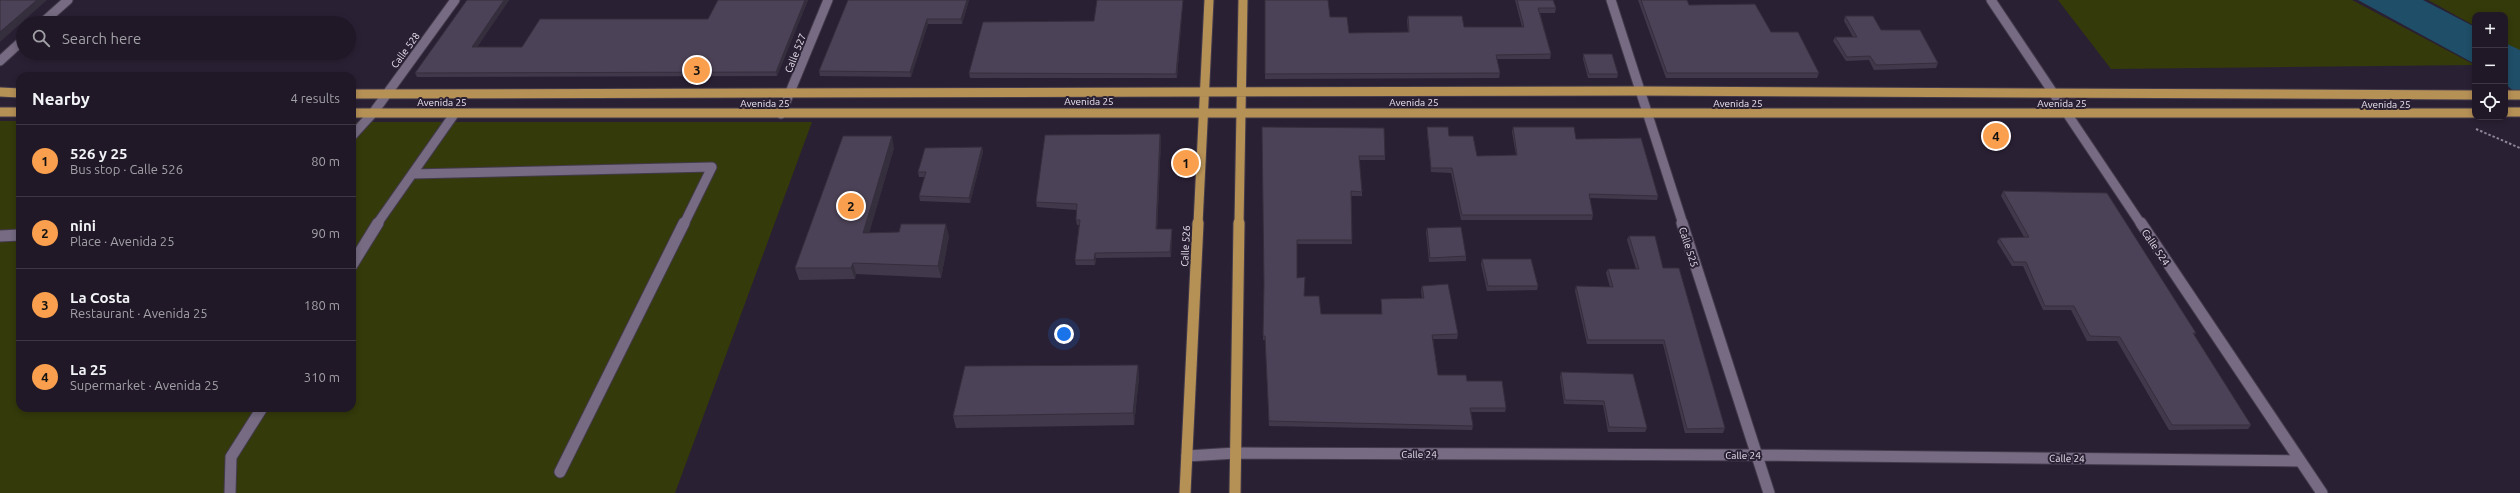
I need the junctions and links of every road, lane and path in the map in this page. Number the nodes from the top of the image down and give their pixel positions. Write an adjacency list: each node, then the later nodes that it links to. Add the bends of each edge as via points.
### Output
1 (68, 0): 8 (street)
2 (455, 0): 18 (street, Calle 528)
3 (828, 0): 19 (street, Calle 527)
4 (1209, 0): 15 (main road, Calle 526)
5 (1243, 0): 11 (main road)
6 (1611, 0): 12 (street, Calle 525)
7 (1991, 0): 16 (street, Calle 524)
8 (50, 16)
9 (16, 46): 10 (street)
10 (0, 61)
11 (1241, 91): 12 (main road, Avenida 25); 15 (main road, Avenida 25); 31 (main road)
12 (1639, 91): 16 (main road, Avenida 25); 33 (street, Calle 525)
13 (0, 92): 14 (main road)
14 (16, 92)
15 (1203, 92): 19 (main road, Avenida 25); 25 (main road, Calle 526)
16 (2054, 93): 20 (main road, Avenida 25); 34 (street, Calle 524)
17 (356, 94): 18 (main road, Avenida 25)
18 (386, 94): 19 (main road, Avenida 25); 29 (street, Calle 528)
19 (790, 94): 32 (street, Calle 527)
20 (2472, 95)
21 (2508, 95): 22 (main road)
22 (2520, 95)
23 (0, 112): 24 (main road)
24 (16, 112)
25 (1204, 112): 31 (main road, Avenida 25); 32 (main road, Avenida 25); 46 (main road, Calle 526)
26 (2508, 112): 27 (main road)
27 (2520, 112)
28 (356, 113): 29 (main road, Avenida 25)
29 (373, 113): 30 (main road, Avenida 25); 37 (street, Calle 528)
30 (455, 113): 32 (main road, Avenida 25); 39 (street)
31 (1242, 113): 33 (main road, Avenida 25); 44 (main road)
32 (781, 114)
33 (1646, 114): 34 (main road, Avenida 25); 45 (street, Calle 525)
34 (2068, 114): 35 (main road, Avenida 25); 47 (street, Calle 524)
35 (2472, 114)
36 (2473, 128): 38 (path)
37 (356, 132)
38 (2520, 148)
39 (412, 174): 42 (street); 48 (street, via 712,167)
40 (16, 234): 41 (street)
41 (0, 236)
42 (356, 258)
43 (259, 412): 49 (street, via 231,457)
44 (1236, 453): 45 (street, Calle 24); 46 (street, Calle 24); 51 (main road)
45 (1757, 455): 47 (street, Calle 24); 52 (street, Calle 525)
46 (1187, 456): 50 (main road, Calle 526)
47 (2300, 461): 53 (street, Calle 524)
48 (560, 472)
49 (230, 493)
50 (1185, 493)
51 (1235, 493)
52 (1769, 493)
53 (2322, 493)

